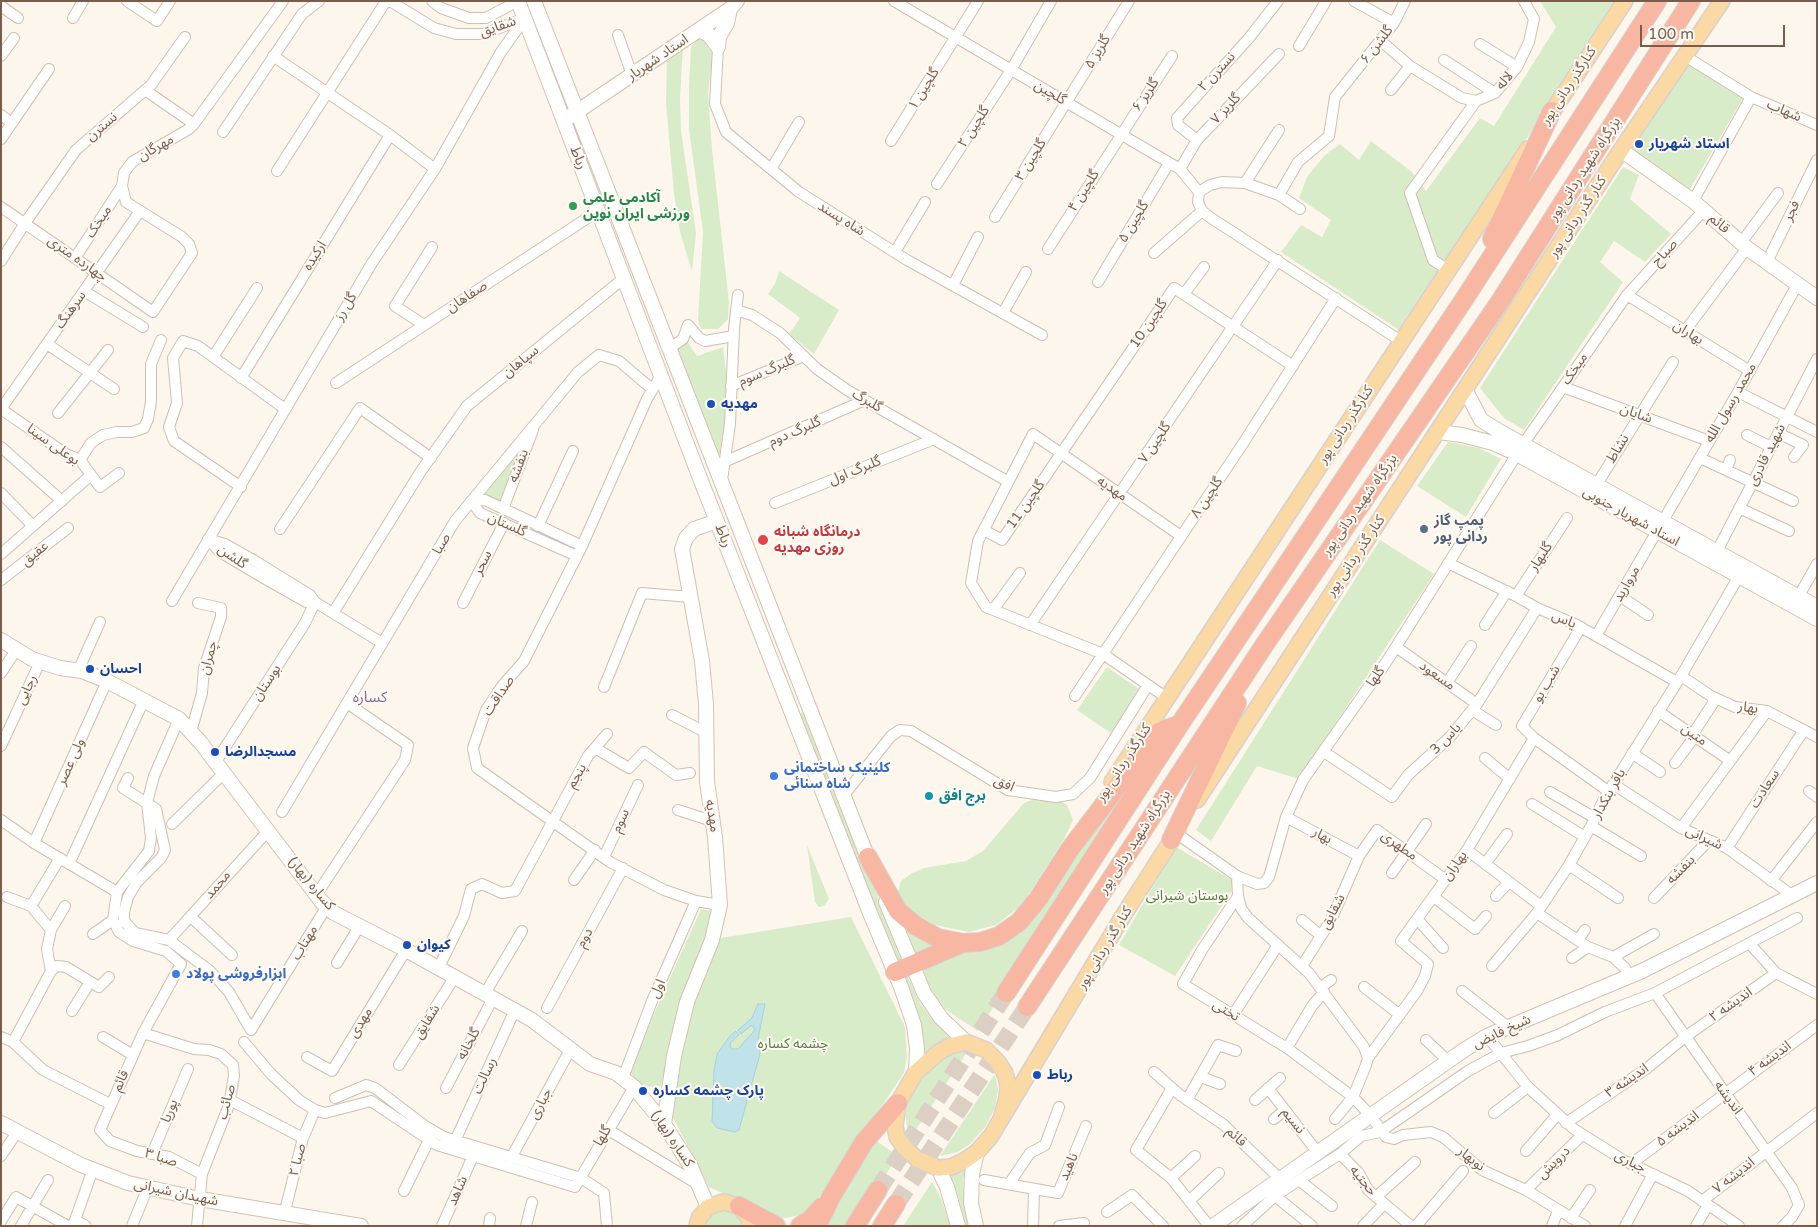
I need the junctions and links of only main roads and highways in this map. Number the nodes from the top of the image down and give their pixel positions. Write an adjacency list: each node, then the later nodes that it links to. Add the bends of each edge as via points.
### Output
1 (1625, 1): 5 (main road, کنارگذر ردانی پور)
2 (1656, 1): 6 (highway, بزرگراه شهید ردانی پور)
3 (1691, 1): 7 (highway, بزرگراه شهید ردانی پور, via 1499,303)
4 (1722, 1): 9 (main road, کنار گذر ردانی پور, via 1621,150)
5 (1552, 111): 6 (highway); 10 (main road, کنارگذر ردانی پور)
6 (1463, 301): 8 (highway, بزرگراه شهید ردانی پور)
7 (1265, 644): 9 (highway); 15 (highway, بزرگراه شهید ردانی پور)
8 (1180, 724): 10 (highway, via 1159,732); 14 (highway, بزرگراه شهید ردانی پور)
9 (1174, 837): 17 (main road, کنار گذر ردانی پور)
10 (1070, 849): 12 (highway, via 1019,922 999,936 980,942)
11 (868, 857): 12 (highway, via 898,911 938,938)
12 (963, 942): 13 (highway)
13 (895, 972)
14 (1006, 993)
15 (1026, 1007)
16 (898, 1102): 17 (main road, bridge, via 894,1126 898,1137 917,1159 938,1168 951,1167 977,1152); 17 (main road, bridge, via 916,1072 939,1052 966,1042 986,1050 1005,1072 1008,1098); 19 (highway, via 864,1142)
17 (1002, 1119)
18 (878, 1190): 27 (highway)
19 (831, 1198): 25 (highway); 26 (highway)
20 (896, 1204): 28 (highway)
21 (739, 1206): 22 (main road, via 723,1202 708,1207); 23 (main road); 24 (highway)
22 (697, 1226)
23 (751, 1226)
24 (776, 1226)
25 (800, 1226)
26 (818, 1226)
27 (855, 1226)
28 (882, 1226)

